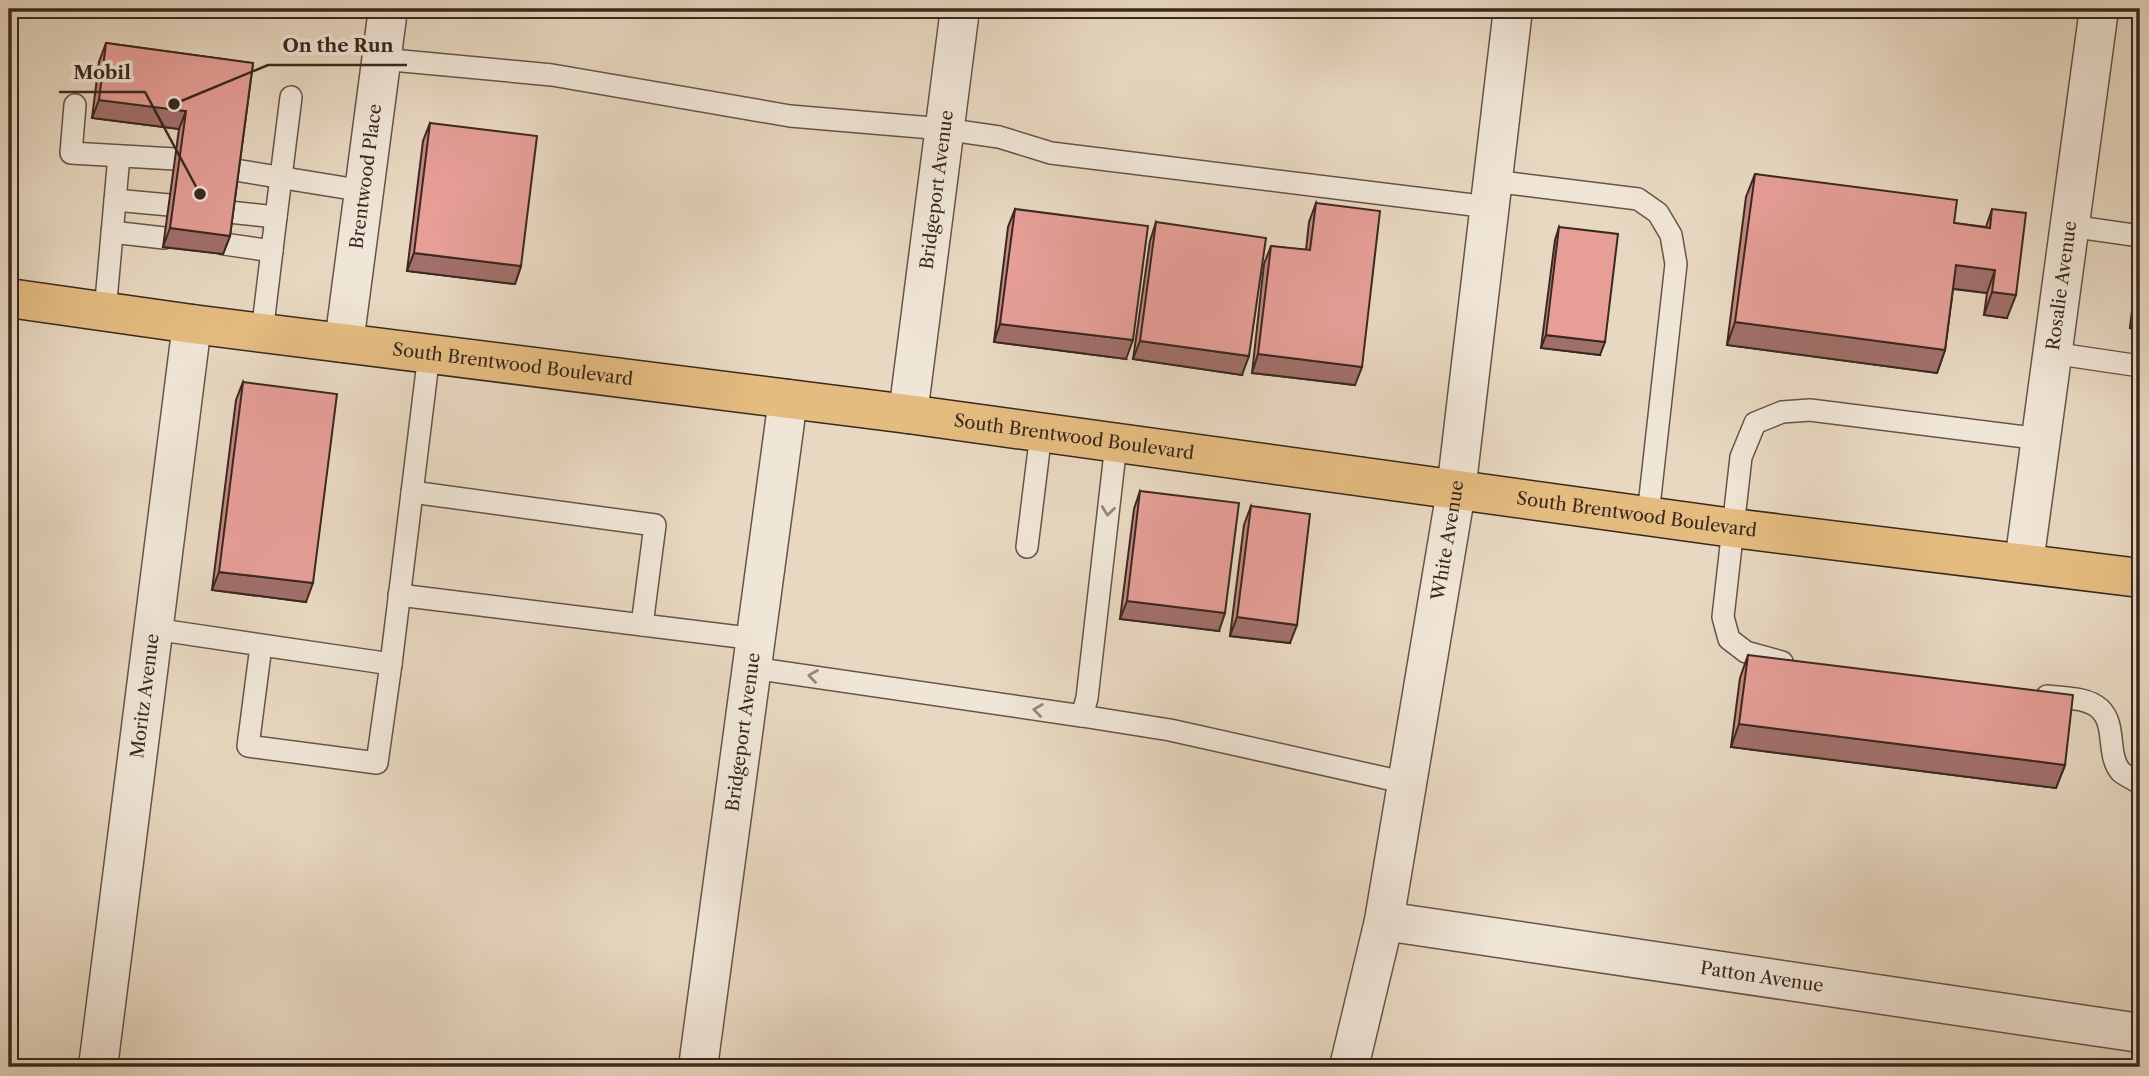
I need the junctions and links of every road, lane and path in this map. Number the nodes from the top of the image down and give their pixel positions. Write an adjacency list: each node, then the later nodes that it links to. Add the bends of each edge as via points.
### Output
1 (388, 9): 5 (street, Brentwood Place)
2 (960, 9): 8 (street, Bridgeport Avenue)
3 (1513, 9): 14 (street, White Avenue)
4 (2099, 9): 19 (street, Rosalie Avenue)
5 (381, 59): 8 (lane, via 552,75 790,116); 13 (street, Brentwood Place)
6 (291, 97): 12 (lane)
7 (75, 105): 9 (lane, via 71,153)
8 (944, 129): 14 (lane, via 999,137 1051,153); 34 (street, Bridgeport Avenue)
9 (119, 156): 10 (lane); 15 (lane)
10 (175, 159)
11 (234, 170): 12 (lane)
12 (281, 178): 13 (lane); 18 (lane)
13 (364, 191): 29 (street, Brentwood Place)
14 (1491, 194): 38 (street, White Avenue); 40 (lane, via 1638,199 1658,213 1671,235 1676,264)
15 (115, 200): 16 (lane); 20 (lane)
16 (169, 205)
17 (229, 212): 18 (lane)
18 (276, 218): 24 (lane)
19 (2070, 226): 21 (lane); 30 (street, Rosalie Avenue)
20 (112, 232): 22 (lane); 26 (lane)
21 (2140, 236)
22 (164, 238)
23 (224, 244): 24 (lane)
24 (272, 251): 28 (lane)
25 (9, 298): 26 (main road, South Brentwood Boulevard)
26 (106, 312): 27 (main road, South Brentwood Boulevard)
27 (192, 324): 28 (main road, South Brentwood Boulevard); 47 (street, Moritz Avenue)
28 (262, 333): 29 (main road, South Brentwood Boulevard)
29 (344, 343): 31 (main road, South Brentwood Boulevard)
30 (2052, 353): 32 (lane); 36 (street, Rosalie Avenue)
31 (429, 354): 33 (main road, South Brentwood Boulevard); 39 (lane)
32 (2140, 366)
33 (788, 399): 34 (main road, South Brentwood Boulevard); 49 (street, Bridgeport Avenue)
34 (908, 414): 35 (main road, South Brentwood Boulevard)
35 (1041, 433): 37 (main road, South Brentwood Boulevard); 42 (lane)
36 (2041, 439): 41 (lane, via 1810,410 1782,412 1755,423 1741,457); 43 (street, Rosalie Avenue)
37 (1116, 444): 38 (main road, South Brentwood Boulevard); 53 (lane, one-way to 53)
38 (1456, 491): 40 (main road, South Brentwood Boulevard); 54 (street, White Avenue)
39 (412, 492): 45 (lane); 46 (lane, via 656,525)
40 (1648, 515): 41 (main road, South Brentwood Boulevard)
41 (1733, 528): 43 (main road, South Brentwood Boulevard); 51 (lane, via 1723,617 1729,639 1746,652)
42 (1027, 547)
43 (2024, 563): 44 (main road, South Brentwood Boulevard)
44 (2140, 578)
45 (399, 596): 46 (lane); 50 (lane)
46 (642, 625): 49 (lane)
47 (154, 629): 48 (lane); 58 (street, Moritz Avenue)
48 (261, 646): 50 (lane); 50 (lane, via 248,746 377,763)
49 (754, 653): 53 (lane, one-way to 49); 59 (street, Bridgeport Avenue)
50 (391, 664)
51 (1797, 664)
52 (2029, 694): 55 (lane, via 2084,701 2101,710 2120,771)
53 (1082, 716): 54 (lane, via 1170,730)
54 (1406, 783): 56 (street, White Avenue)
55 (2140, 783)
56 (1384, 921): 57 (street, Patton Avenue); 60 (street, White Avenue)
57 (2140, 1033)
58 (98, 1067)
59 (698, 1067)
60 (1349, 1067)

